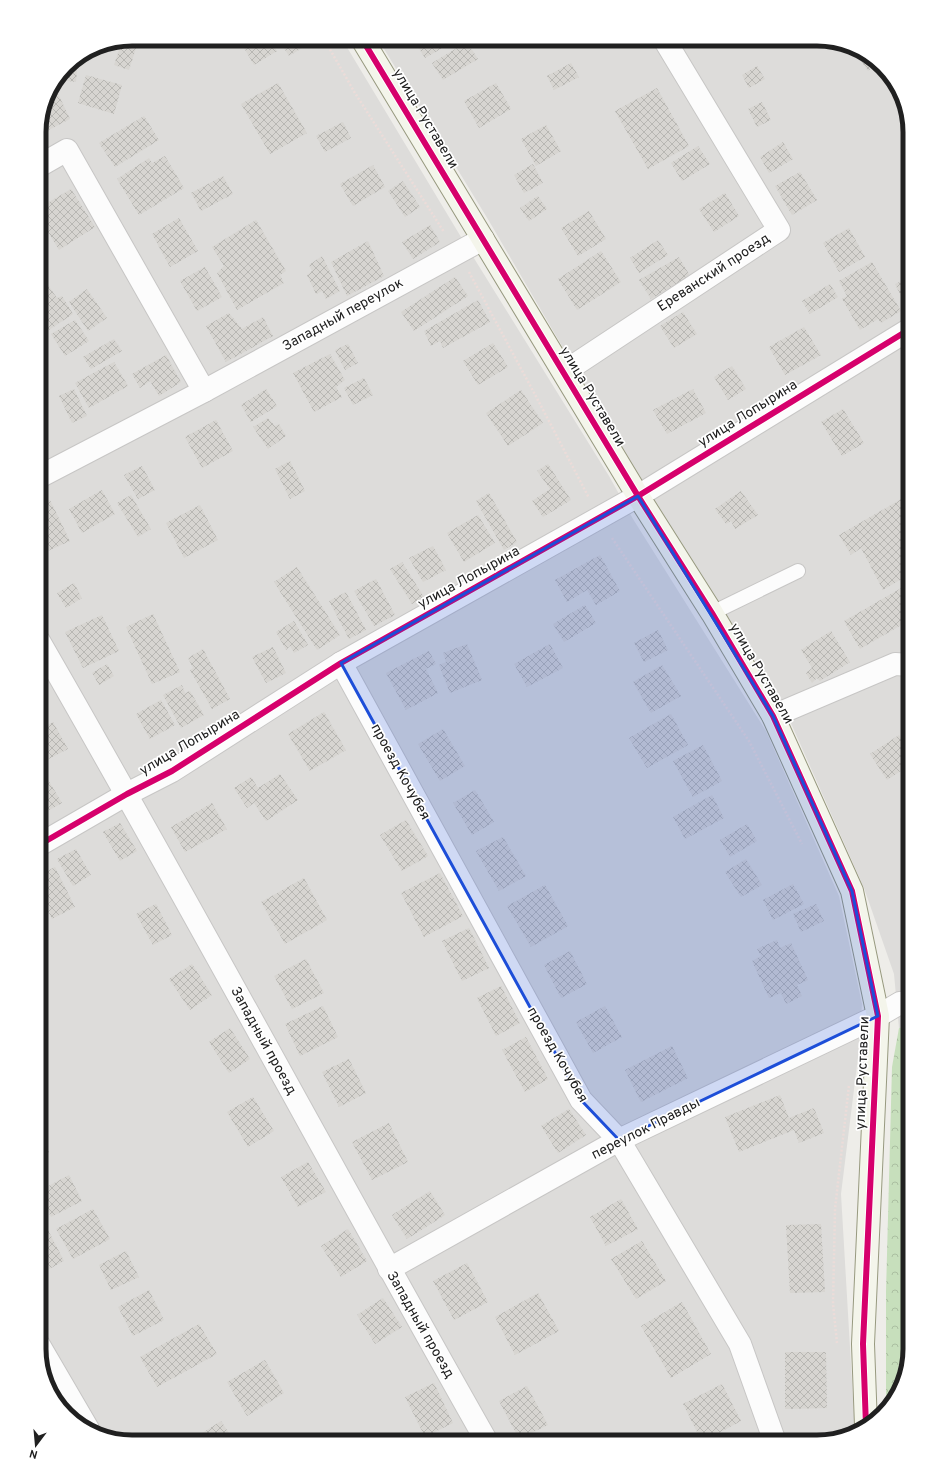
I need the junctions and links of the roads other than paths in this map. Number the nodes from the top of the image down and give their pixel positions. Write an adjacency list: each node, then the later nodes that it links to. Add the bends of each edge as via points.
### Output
1 (366, 46): 4 (street, улица Руставели)
2 (668, 46): 6 (street, Ереванский проезд, via 779,230)
3 (46, 162): 7 (street, via 67,150)
4 (483, 239): 6 (street, улица Руставели); 7 (street, Западный переулок)
5 (903, 333): 9 (street, улица Лопырина)
6 (564, 372): 9 (street, улица Руставели)
7 (204, 391): 8 (street, Западный переулок)
8 (46, 473)
9 (638, 496): 11 (street, улица Руставели); 13 (street, улица Лопырина)
10 (798, 571): 11 (lane)
11 (712, 613): 15 (street, улица Руставели)
12 (46, 653): 16 (street, Западный проезд)
13 (341, 663): 16 (street, улица Лопырина, via 172,771); 20 (street, проезд Кочубея, via 581,1100)
14 (903, 665): 15 (street, via 894,664)
15 (773, 716): 19 (street, улица Руставели, via 852,891)
16 (127, 794): 17 (street, улица Лопырина); 21 (street, Западный проезд)
17 (46, 841)
18 (903, 1003): 19 (street, переулок Правды)
19 (878, 1016): 20 (street, переулок Правды); 24 (street, улица Руставели, via 863,1344)
20 (619, 1140): 21 (street, переулок Правды); 26 (street, проезд Кочубея, via 740,1344)
21 (389, 1269): 25 (street, Западный проезд)
22 (47, 1357): 23 (street)
23 (83, 1420)
24 (866, 1420)
25 (483, 1435)
26 (772, 1435)

